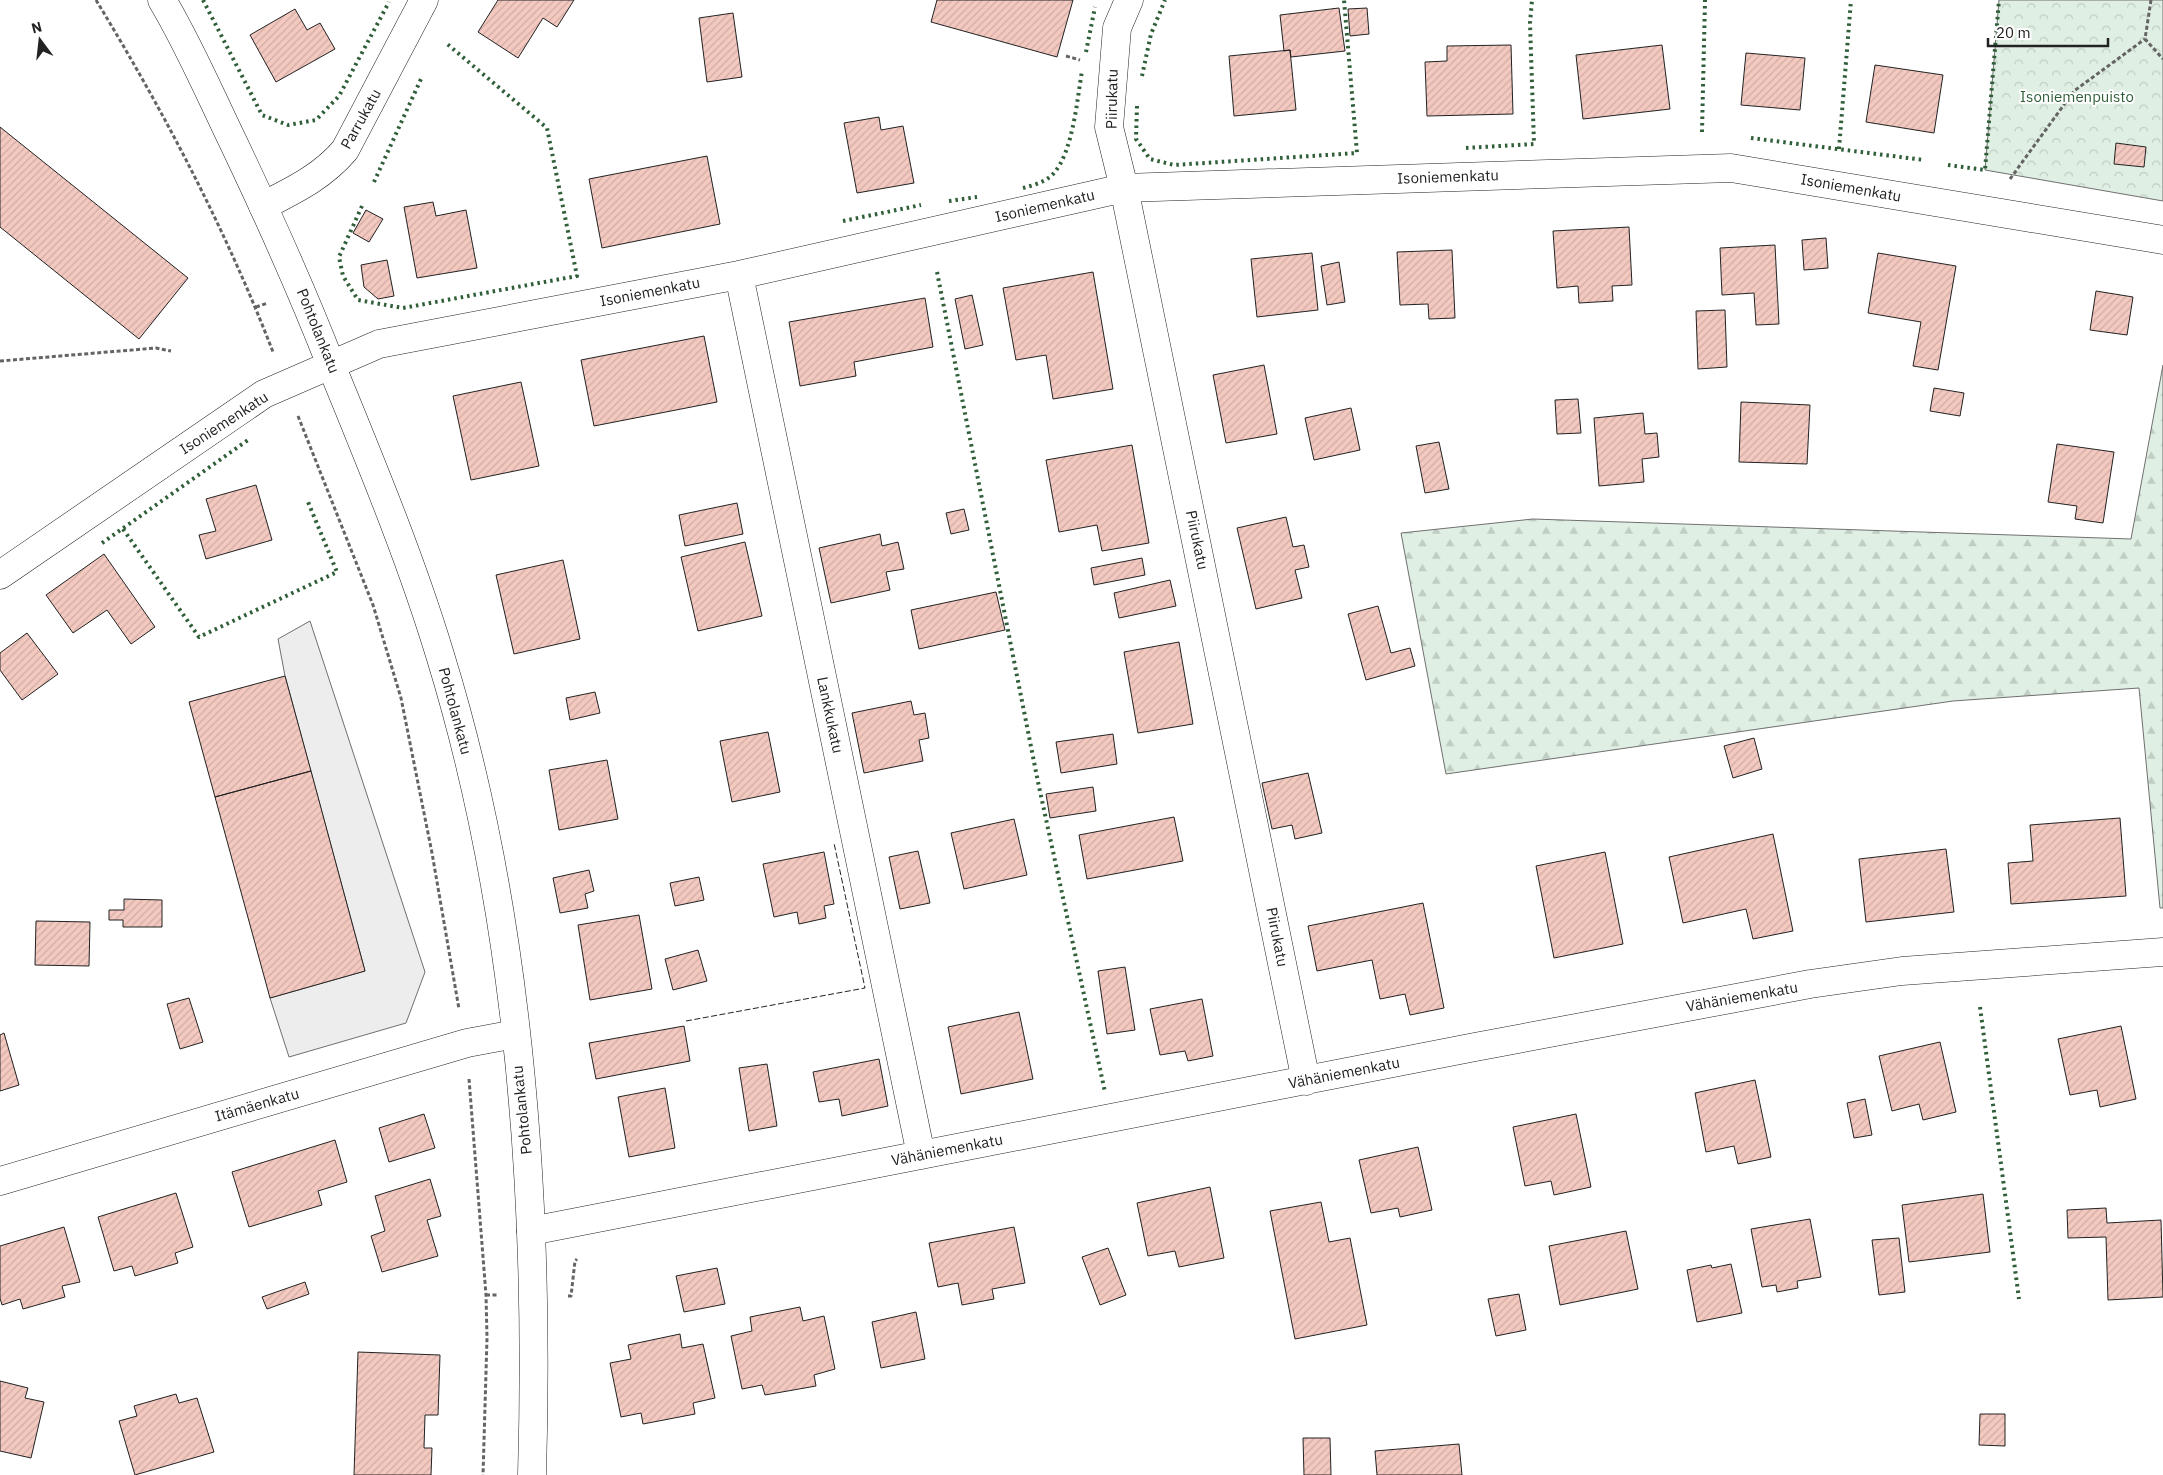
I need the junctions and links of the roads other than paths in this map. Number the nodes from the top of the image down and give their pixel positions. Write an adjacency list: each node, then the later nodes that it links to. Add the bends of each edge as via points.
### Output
1 (162, 0): 5 (street, Pohtolankatu)
2 (424, 0): 5 (street, Parrukatu, via 345,150 331,167 308,183)
3 (1129, 0): 4 (street, Piirukatu, via 1117,28 1109,127)
4 (1124, 188): 6 (street, Isoniemenkatu, via 1731,168); 7 (street, Isoniemenkatu); 12 (street, Piirukatu)
5 (263, 206): 8 (street, Pohtolankatu)
6 (2163, 240)
7 (740, 275): 8 (street, Isoniemenkatu, via 378,344); 13 (street, Lankkukatu)
8 (331, 365): 9 (street, Isoniemenkatu, via 264,394); 11 (street, Pohtolankatu, via 403,542 444,666 482,819 501,923)
9 (0, 575)
10 (2163, 952): 12 (street, Vähäniemenkatu, via 1911,971 1810,984)
11 (515, 1034): 14 (street, Itämäenkatu, via 467,1043); 15 (street, Pohtolankatu)
12 (1306, 1081): 13 (street, Vähäniemenkatu)
13 (921, 1155): 15 (street, Vähäniemenkatu)
14 (0, 1181)
15 (531, 1231): 16 (street, Pohtolankatu, via 535,1332)
16 (532, 1475)

